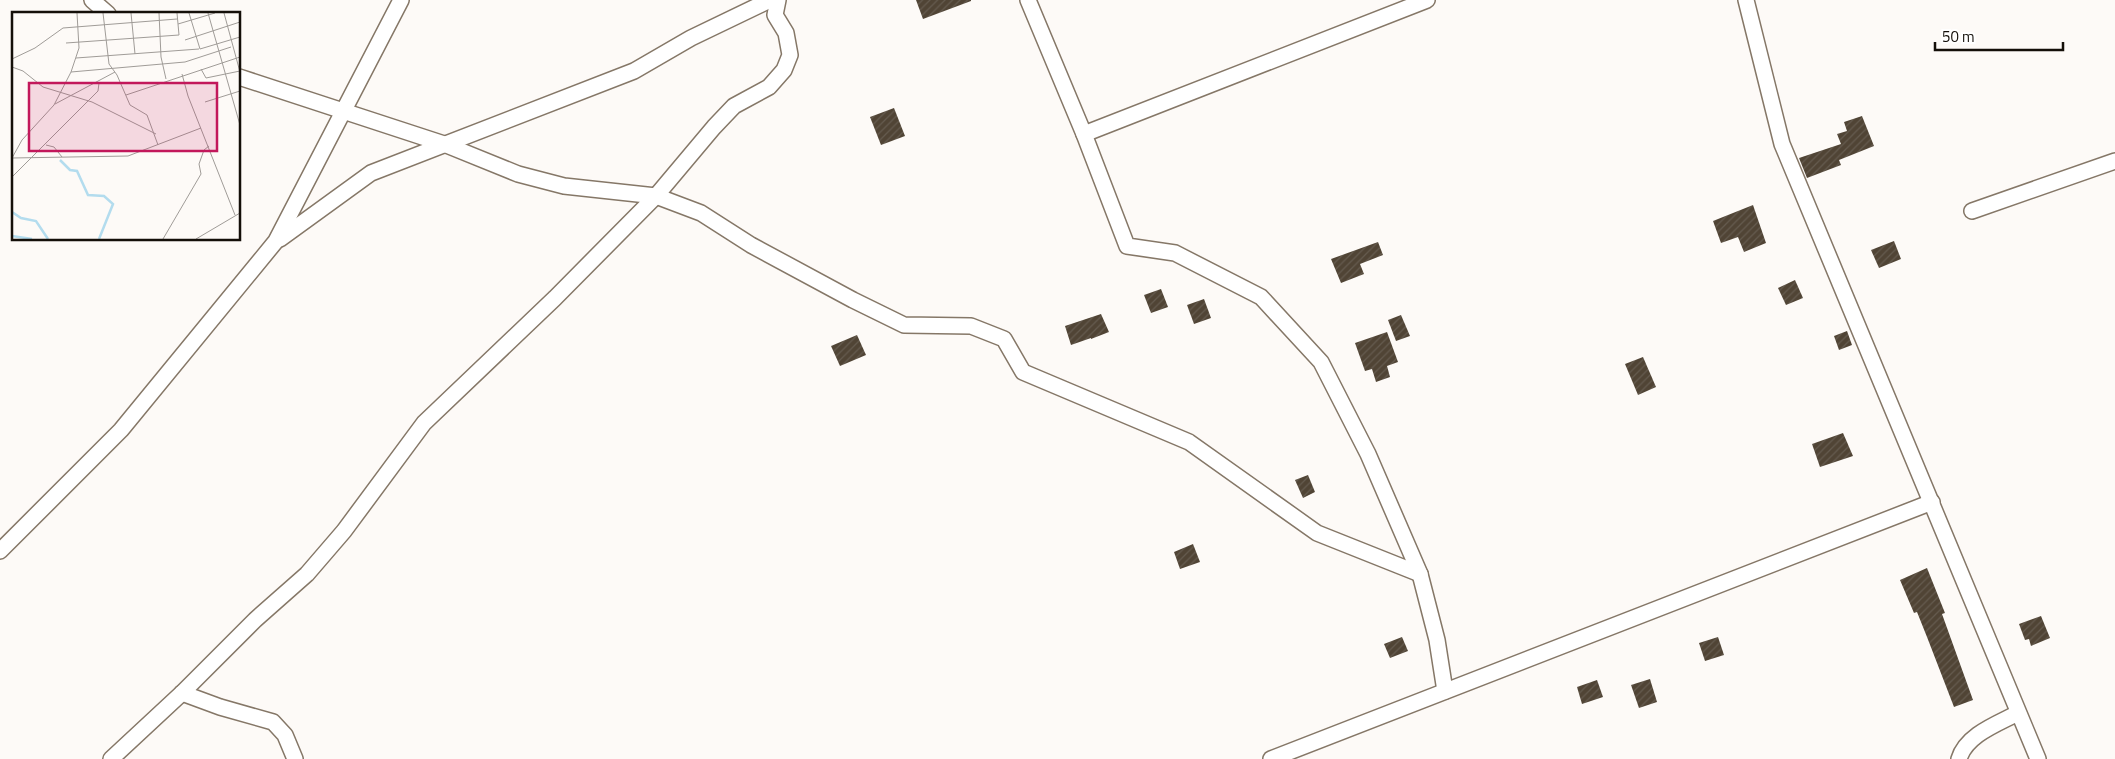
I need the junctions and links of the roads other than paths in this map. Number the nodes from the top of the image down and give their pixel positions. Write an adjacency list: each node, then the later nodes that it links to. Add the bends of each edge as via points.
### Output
1 (92, 0): 8 (street)
2 (401, 0): 10 (street)
3 (770, 0): 12 (street, via 691,38 634,71)
4 (778, 0): 14 (street, via 776,15 786,33 790,55 784,70 769,87 734,106)
5 (1028, 0): 11 (street)
6 (1427, 0): 11 (street)
7 (1746, 0): 17 (street, via 1782,144)
8 (106, 12)
9 (240, 77): 10 (street)
10 (344, 110): 12 (street); 16 (street)
11 (1084, 134): 19 (street, via 1127,246 1175,253 1261,297 1321,362 1368,454)
12 (444, 144): 14 (street, via 518,174 564,186); 16 (street, via 372,173)
13 (2115, 161): 15 (street)
14 (656, 196): 19 (street, via 701,213 751,245 904,325 971,326 1004,340 1023,372 1189,442 1316,533); 21 (street, via 424,423 344,531 307,574 255,620)
15 (1972, 212)
16 (276, 242): 18 (street, via 121,430)
17 (1932, 502): 20 (street); 22 (street)
18 (0, 551)
19 (1420, 574): 20 (street, via 1437,640)
20 (1445, 692): 25 (street)
21 (182, 693): 23 (street); 24 (street, via 274,722 285,735)
22 (2018, 713): 26 (street, via 1984,730 1962,749); 27 (street)
23 (111, 759)
24 (295, 759)
25 (1271, 759)
26 (1959, 759)
27 (2038, 759)

